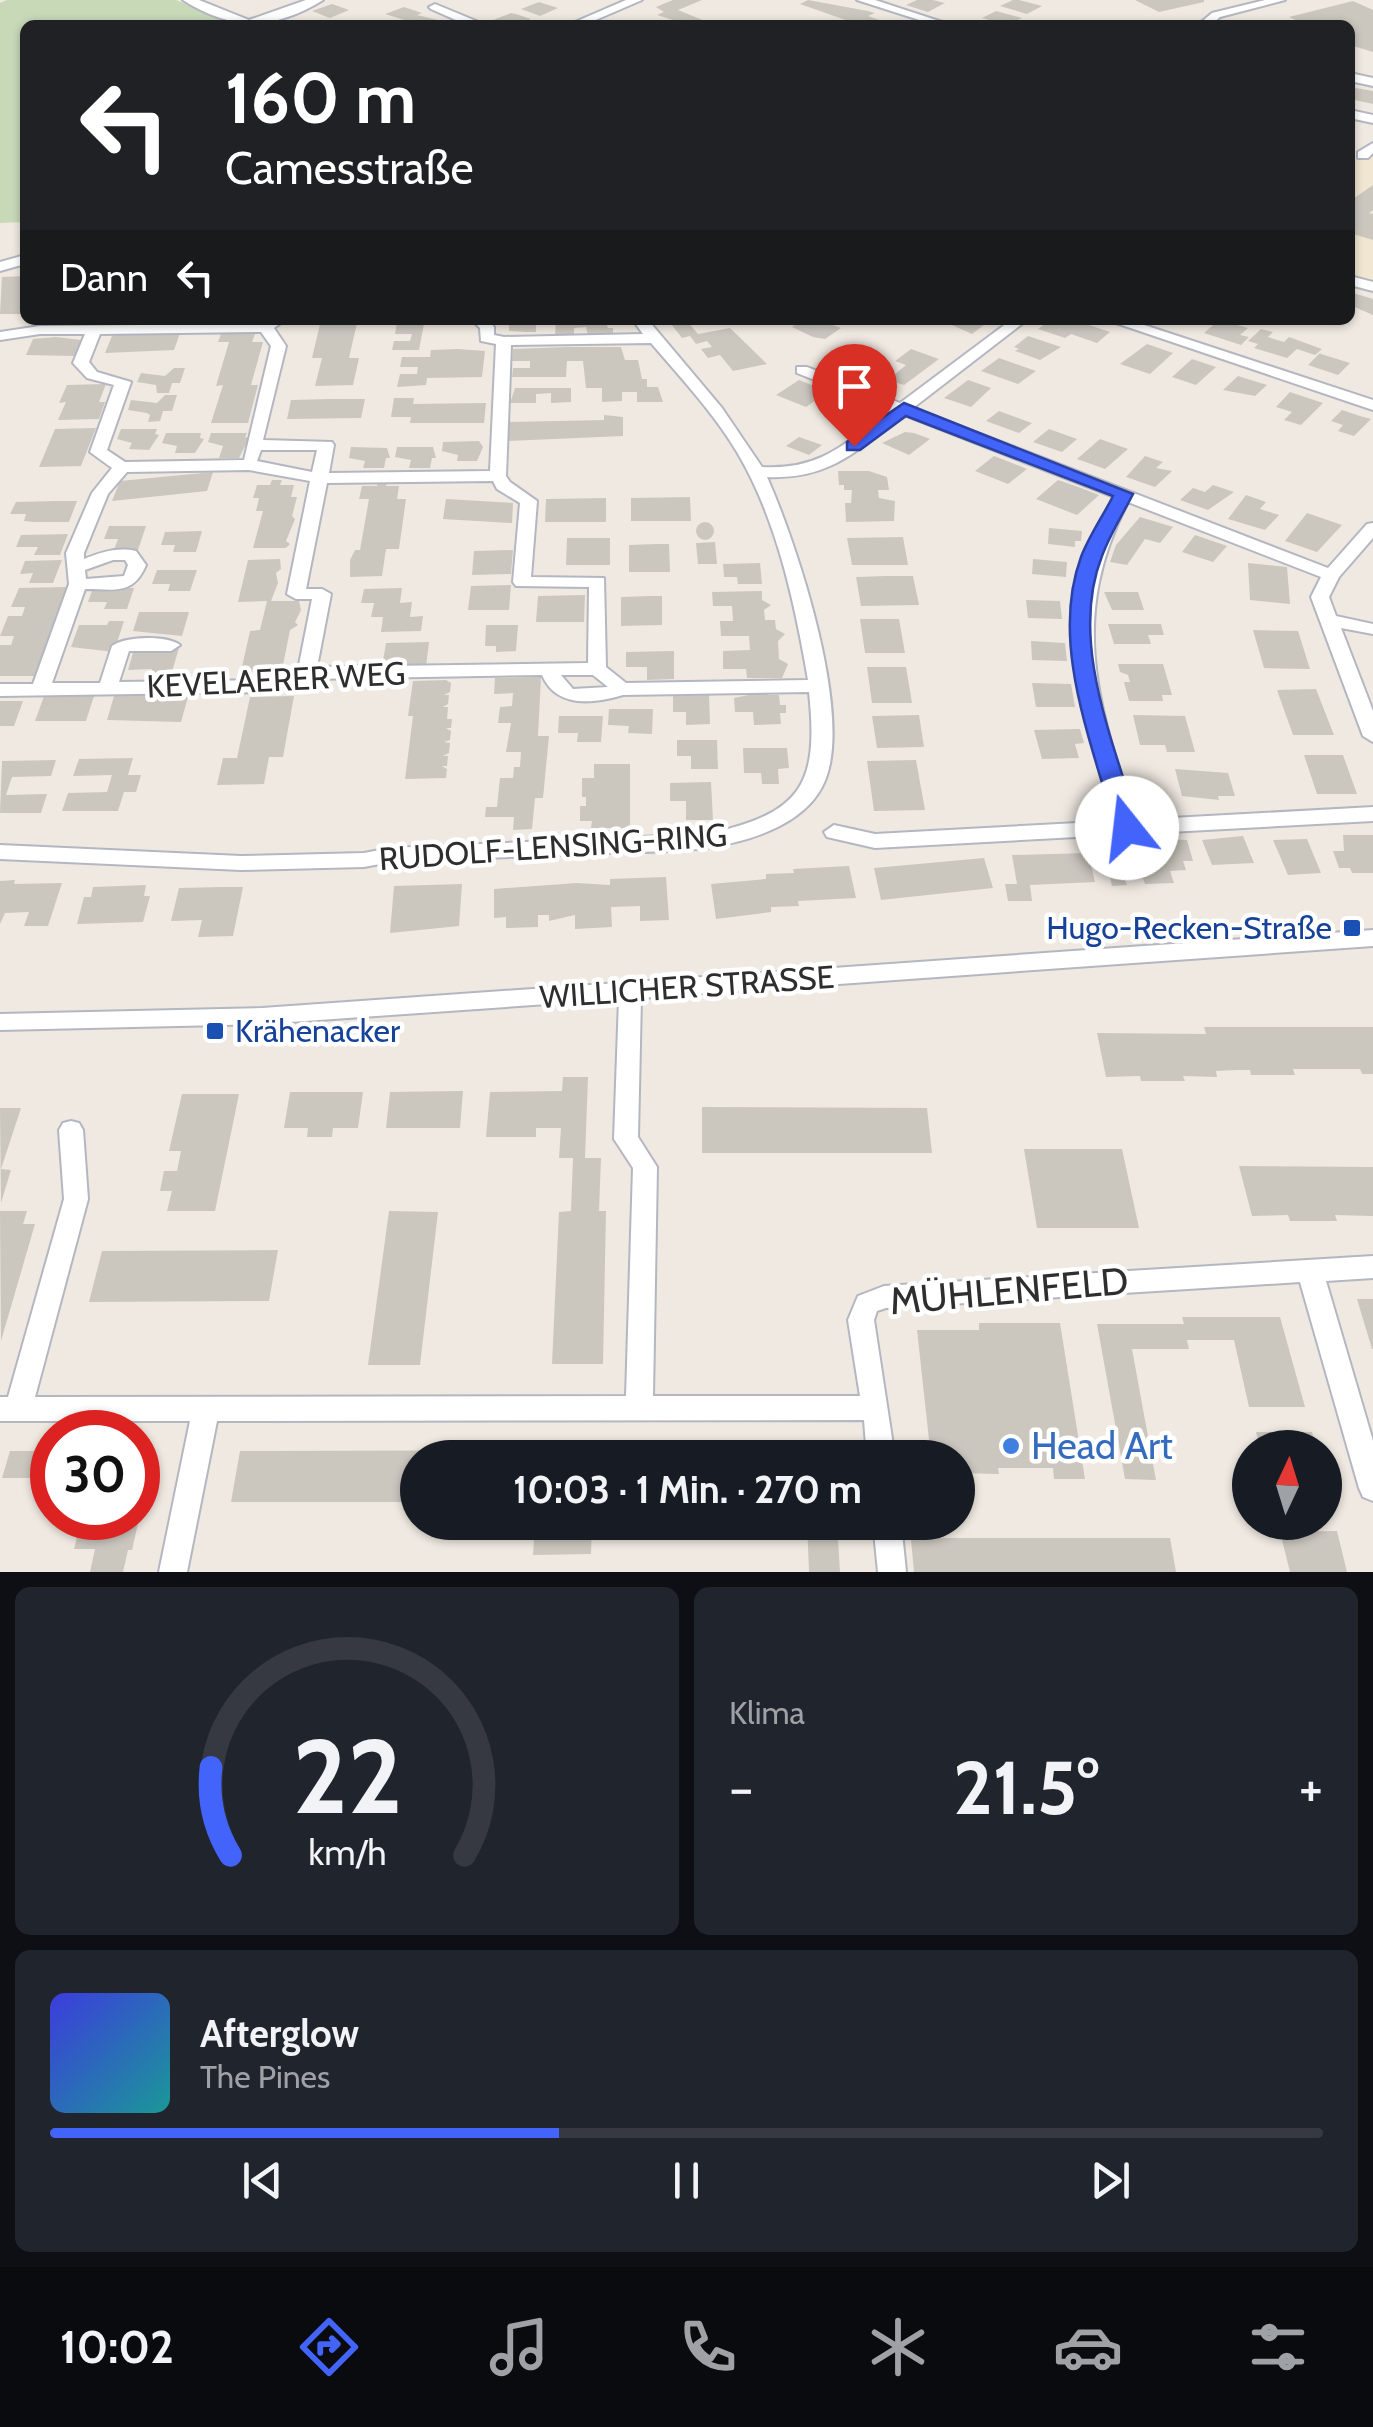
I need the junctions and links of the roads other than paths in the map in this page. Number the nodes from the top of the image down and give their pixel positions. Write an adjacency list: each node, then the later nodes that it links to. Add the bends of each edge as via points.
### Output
1 (189, 0): 9 (street)
2 (316, 0): 10 (street)
3 (636, 0): 12 (street)
4 (863, 0): 8 (street)
5 (904, 0): 8 (street)
6 (1280, 0): 14 (street)
7 (435, 7): 11 (street)
8 (888, 8): 13 (street)
9 (238, 20)
10 (263, 20)
11 (465, 20)
12 (586, 20)
13 (929, 20)
14 (1210, 20)
15 (34, 325): 22 (street); 23 (street)
16 (212, 325): 22 (street)
17 (272, 325): 29 (street, via 279,346)
18 (484, 325): 25 (street, via 486,338)
19 (644, 325): 24 (street, RUDOLF-LENSING-RING)
20 (1013, 325): 28 (street)
21 (1129, 325): 27 (street)
22 (94, 329): 32 (street, via 81,363 92,375 124,382 98,452)
23 (0, 336)
24 (654, 338): 25 (street); 31 (street, RUDOLF-LENSING-RING)
25 (504, 341): 33 (street)
26 (802, 370): 28 (street)
27 (1373, 404)
28 (904, 409): 31 (street, via 828,464); 35 (street)
29 (254, 446): 30 (street); 34 (street, via 326,445)
30 (249, 465): 32 (street); 34 (street)
31 (757, 472): 44 (street, RUDOLF-LENSING-RING, via 804,601)
32 (113, 474): 46 (street, via 76,553 78,576)
33 (498, 476): 34 (street); 41 (street, via 529,501 522,582 598,582)
34 (319, 478): 43 (street, via 296,594 322,594)
35 (1124, 494): 37 (street); 51 (street, via 1091,558 1082,632 1084,673)
36 (1373, 528): 37 (street)
37 (1332, 575): 38 (street, via 1320,597)
38 (1327, 620): 39 (street); 49 (street)
39 (1373, 628)
40 (171, 645): 45 (street, via 121,646)
41 (597, 669): 42 (street, KEVELAERER WEG); 48 (street)
42 (552, 670): 43 (street, KEVELAERER WEG); 48 (street, via 551,678 568,695)
43 (307, 673): 45 (street, KEVELAERER WEG, via 279,686)
44 (816, 686): 48 (street); 53 (street, RUDOLF-LENSING-RING, via 826,752 815,784 772,822 708,840 241,863)
45 (108, 688): 46 (street, KEVELAERER WEG)
46 (41, 689): 47 (street, KEVELAERER WEG)
47 (0, 690)
48 (622, 690)
49 (1373, 736)
50 (1373, 814): 51 (street)
51 (1127, 828): 52 (street, via 875,841)
52 (834, 832)
53 (0, 852)
54 (1373, 938): 55 (street, WILLICHER STRASSE)
55 (630, 991): 56 (street, WILLICHER STRASSE, via 262,1016); 60 (street, via 626,1139 645,1168)
56 (0, 1022)
57 (70, 1130): 62 (street, via 76,1200)
58 (1373, 1267): 59 (street, MÜHLENFELD)
59 (1310, 1271): 61 (street, MÜHLENFELD, via 884,1296 867,1304 861,1320); 65 (street)
60 (639, 1408): 61 (street); 63 (street)
61 (876, 1408): 64 (street)
62 (9, 1409): 63 (street)
63 (205, 1412): 67 (street)
64 (879, 1440)
65 (1373, 1488)
66 (889, 1540): 68 (street)
67 (173, 1572)
68 (892, 1572)

